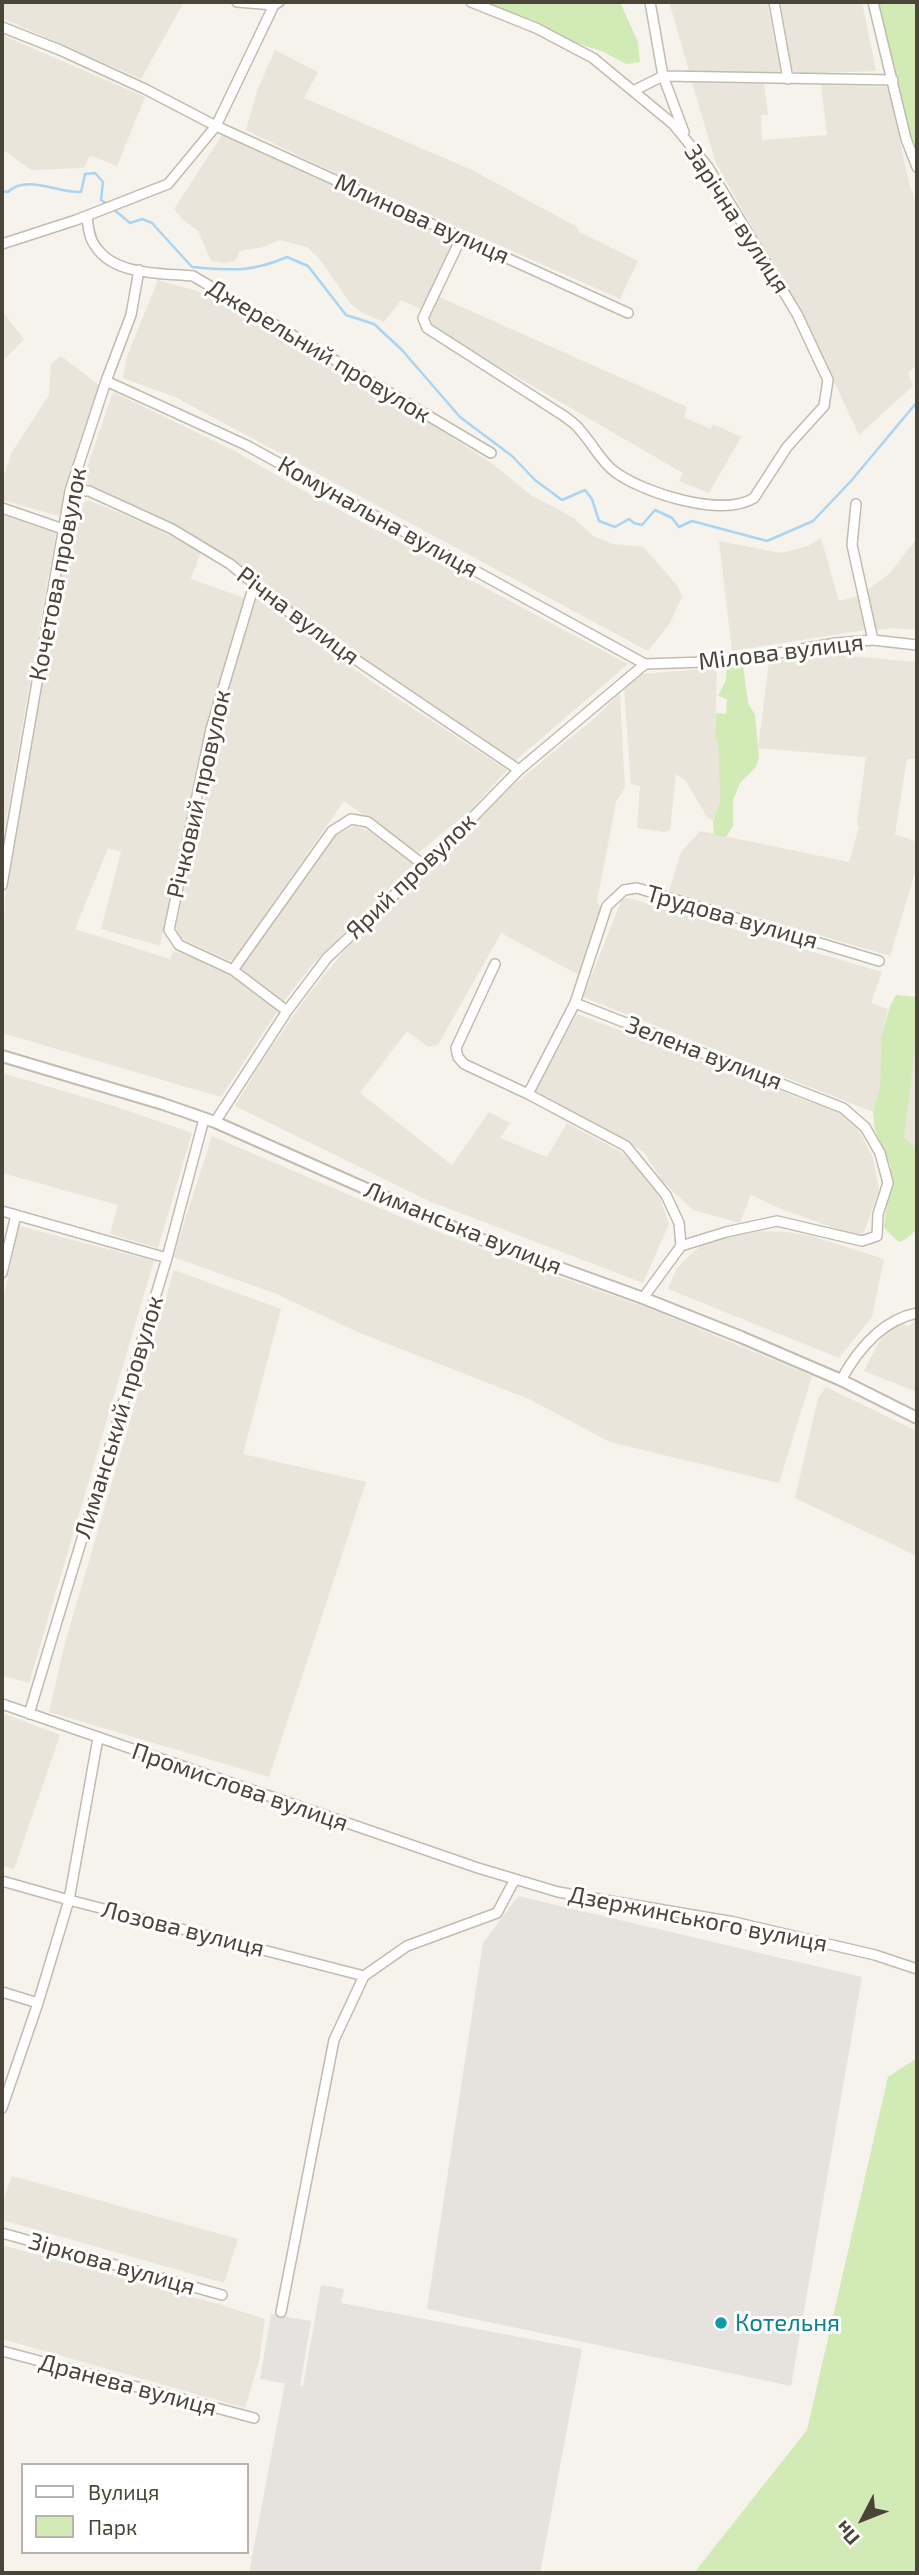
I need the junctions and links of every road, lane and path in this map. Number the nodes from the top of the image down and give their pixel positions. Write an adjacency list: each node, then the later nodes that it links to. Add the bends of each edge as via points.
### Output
1 (237, 2): 6 (street)
2 (471, 2): 11 (street, Зарічна вулиця, via 593,58)
3 (650, 2): 8 (street)
4 (774, 2): 9 (street)
5 (873, 2): 10 (street)
6 (277, 3): 12 (street)
7 (2, 27): 12 (street, Млинова вулиця, via 145,89)
8 (663, 76): 9 (street); 11 (street); 13 (street)
9 (788, 79): 10 (street)
10 (893, 80): 14 (street)
11 (635, 90): 13 (street, Зарічна вулиця)
12 (216, 126): 15 (street, via 168,184); 16 (street, Млинова вулиця)
13 (688, 141): 16 (street, Зарічна вулиця, via 791,303 828,380 824,406 746,503 705,505 644,488 613,471 564,416 427,328 423,318)
14 (917, 167)
15 (91, 214): 17 (street); 18 (street, Джерельний провулок, via 89,232 96,248 123,267)
16 (462, 236): 19 (street, Млинова вулиця)
17 (2, 244)
18 (139, 270): 20 (street, Кочетова провулок, via 131,314); 21 (street, Джерельний провулок, via 193,276)
19 (628, 313)
20 (106, 381): 22 (street, Кочетова провулок); 29 (street, Комунальна вулиця, via 246,445)
21 (491, 453)
22 (68, 503): 25 (street, Кочетова провулок); 26 (street, Річна вулиця, via 89,491 172,529 230,564)
23 (856, 504): 27 (street, via 852,545)
24 (2, 508): 25 (street)
25 (63, 529): 32 (street, Кочетова провулок)
26 (254, 585): 30 (street, Річна вулиця, via 316,633); 35 (street, Річковий провулок, via 211,729 169,930 179,945)
27 (873, 640): 28 (street, Мілова вулиця); 29 (street, Мілова вулиця, via 733,662)
28 (917, 645)
29 (645, 664): 30 (street, Ярий провулок)
30 (519, 770): 31 (street, Ярий провулок)
31 (425, 866): 35 (street, via 368,822 351,819 332,831); 37 (street, Ярий провулок, via 327,958)
32 (2, 884)
33 (879, 961): 36 (street, Трудова вулиця, via 637,888 624,890 607,906)
34 (495, 964): 39 (street, via 456,1048 458,1057)
35 (233, 970): 37 (street, Річковий провулок)
36 (575, 1003): 39 (street); 43 (street, Зелена вулиця, via 844,1108 865,1127 880,1153 888,1183 877,1236 862,1241 777,1221)
37 (287, 1011): 40 (street, Ярий провулок)
38 (2, 1056): 40 (street, Лиманська вулиця)
39 (528, 1094): 43 (street, via 626,1146 666,1195 679,1223)
40 (209, 1120): 44 (street, Лиманський провулок); 46 (street, Лиманська вулиця, via 480,1239)
41 (2, 1211): 42 (street)
42 (16, 1215): 44 (street); 45 (street)
43 (681, 1246): 46 (street)
44 (167, 1258): 51 (street, Лиманський провулок)
45 (2, 1273)
46 (643, 1298): 48 (street, Лиманська вулиця)
47 (917, 1313): 48 (street, via 888,1324 862,1348)
48 (841, 1380): 49 (street, Лиманська вулиця)
49 (917, 1419)
50 (2, 1704): 51 (street, Промислова вулиця)
51 (29, 1714): 52 (street, Промислова вулиця)
52 (98, 1738): 53 (street, Промислова вулиця); 56 (street)
53 (478, 1868): 54 (street, Дзержинського вулиця)
54 (515, 1879): 57 (street, Дзержинського вулиця, via 558,1892 734,1922); 58 (street, via 496,1913 407,1946)
55 (2, 1881): 56 (street, Лозова вулиця)
56 (69, 1900): 58 (street, Лозова вулиця); 60 (street)
57 (917, 1969)
58 (365, 1976): 64 (street, via 334,2040)
59 (2, 1992): 60 (street)
60 (38, 2003): 61 (street)
61 (2, 2108)
62 (2, 2234): 63 (street, Зіркова вулиця)
63 (222, 2295)
64 (281, 2312)
65 (2, 2351): 66 (street, Дранева вулиця)
66 (254, 2418)

